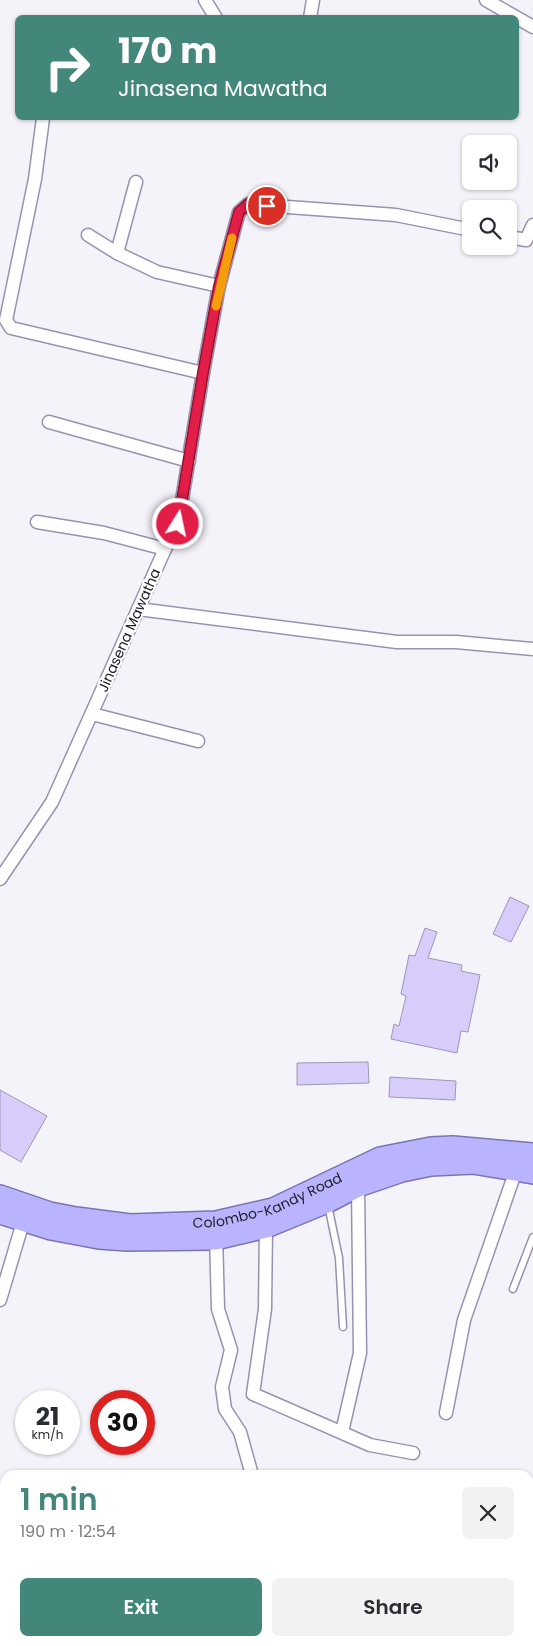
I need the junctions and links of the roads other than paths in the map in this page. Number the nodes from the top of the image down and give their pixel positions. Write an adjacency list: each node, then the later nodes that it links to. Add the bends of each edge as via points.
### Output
1 (205, 0): 4 (street)
2 (313, 0): 5 (street)
3 (486, 0): 6 (street)
4 (214, 15)
5 (310, 15)
6 (513, 15)
7 (519, 18): 8 (street)
8 (533, 26)
9 (43, 120): 17 (street, via 35,179 6,320 11,328)
10 (136, 182): 15 (street)
11 (533, 225): 14 (street, via 526,240)
12 (462, 228): 16 (street, Jinasena Mawatha, via 396,215 248,204 239,212)
13 (88, 235): 15 (street)
14 (517, 238)
15 (117, 253): 16 (street, via 157,272)
16 (219, 286): 17 (street, Jinasena Mawatha)
17 (203, 373): 19 (street, Jinasena Mawatha)
18 (48, 422): 19 (street)
19 (189, 461): 21 (street, Jinasena Mawatha, via 178,524)
20 (37, 522): 21 (street, via 104,533)
21 (165, 549): 22 (street, Jinasena Mawatha)
22 (138, 609): 23 (street, via 397,642 456,642); 24 (street, Jinasena Mawatha)
23 (533, 649)
24 (92, 714): 25 (street); 26 (street, Jinasena Mawatha, via 52,802)
25 (198, 741)
26 (0, 879)
27 (533, 1154): 35 (highway, Colombo-Kandy Road, via 453,1147 380,1158 274,1209)
28 (525, 1172): 29 (highway, Colombo-Kandy Road, via 472,1163 431,1165 402,1170); 40 (street, via 464,1320)
29 (358, 1186): 31 (highway, Colombo-Kandy Road); 41 (street, via 360,1353)
30 (0, 1196): 35 (highway, Colombo-Kandy Road, via 76,1218)
31 (328, 1202): 34 (highway, Colombo-Kandy Road); 39 (lane, via 339,1258)
32 (0, 1213): 33 (highway, Colombo-Kandy Road)
33 (23, 1222): 35 (highway, Colombo-Kandy Road, via 76,1235 118,1240); 38 (street)
34 (266, 1227): 35 (highway, Colombo-Kandy Road); 41 (street, via 265,1309 253,1394)
35 (216, 1230): 43 (street, via 218,1309 230,1350 222,1386 225,1409 240,1432)
36 (533, 1238): 37 (lane)
37 (513, 1289)
38 (0, 1300)
39 (343, 1327)
40 (446, 1413)
41 (342, 1432): 42 (street, via 370,1444)
42 (413, 1454)
43 (251, 1470)

